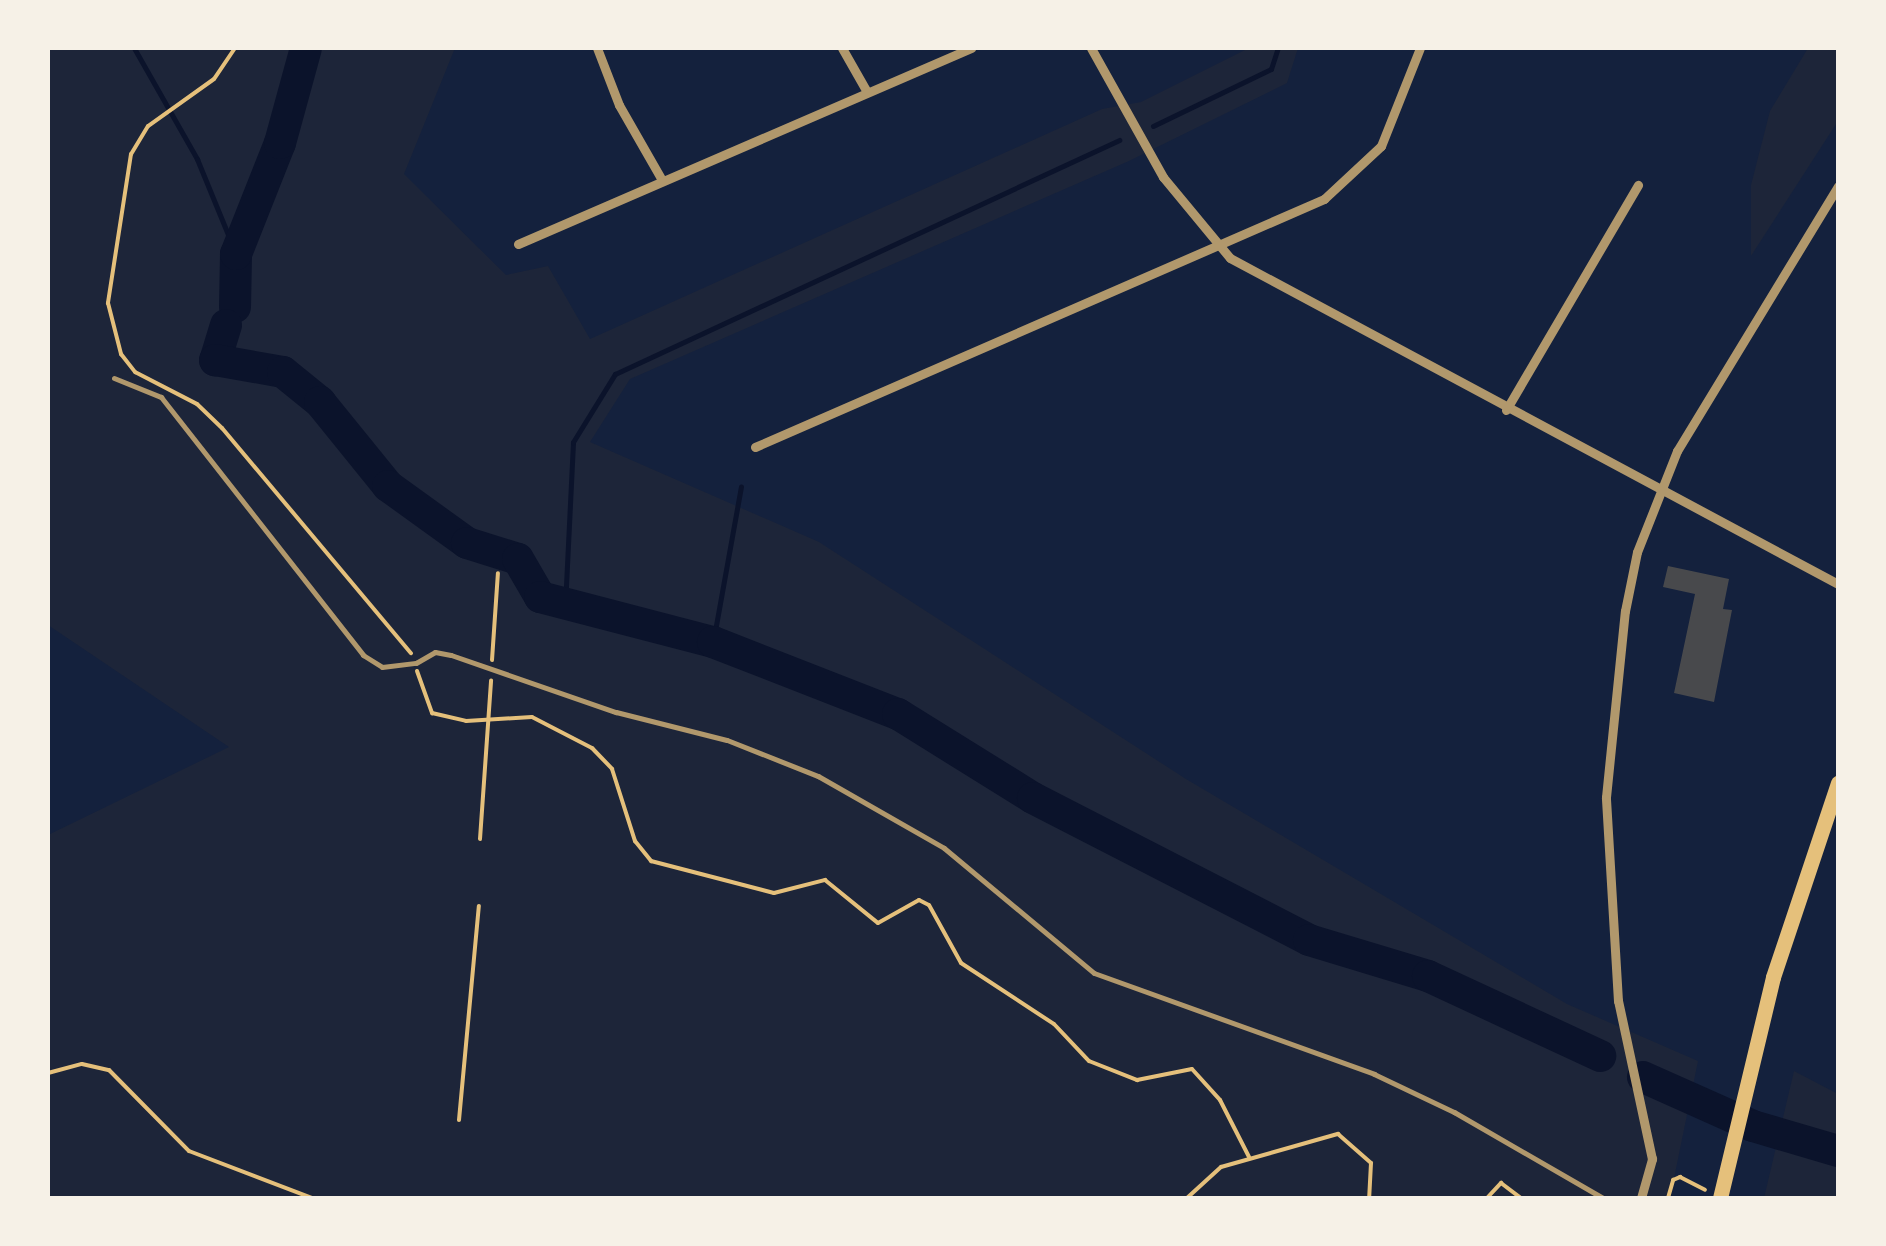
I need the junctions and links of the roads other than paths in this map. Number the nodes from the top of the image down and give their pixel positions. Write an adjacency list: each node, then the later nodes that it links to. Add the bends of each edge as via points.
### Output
1 (597, 48): 7 (street, via 619,106)
2 (842, 48): 6 (street)
3 (971, 48): 6 (street)
4 (1091, 48): 11 (street, via 1164,177)
5 (1420, 48): 11 (street, via 1391,130 1355,176 1274,226)
6 (868, 92): 7 (street)
7 (662, 180): 10 (street)
8 (1638, 186): 13 (street)
9 (1838, 186): 15 (street)
10 (518, 244)
11 (1218, 245): 13 (street, via 1285,292); 14 (street)
12 (114, 378): 19 (lane, via 160,397 363,655 382,668 416,663 434,652 616,712 727,740 818,776 944,848 1094,972 1374,1074)
13 (1506, 410): 15 (street)
14 (755, 447)
15 (1660, 490): 16 (street); 20 (street, via 1624,611 1606,798 1618,1002 1652,1159)
16 (1838, 584)
17 (1838, 783): 18 (main road, via 1757,1034)
18 (1714, 1195)
19 (1602, 1198)
20 (1641, 1198)

